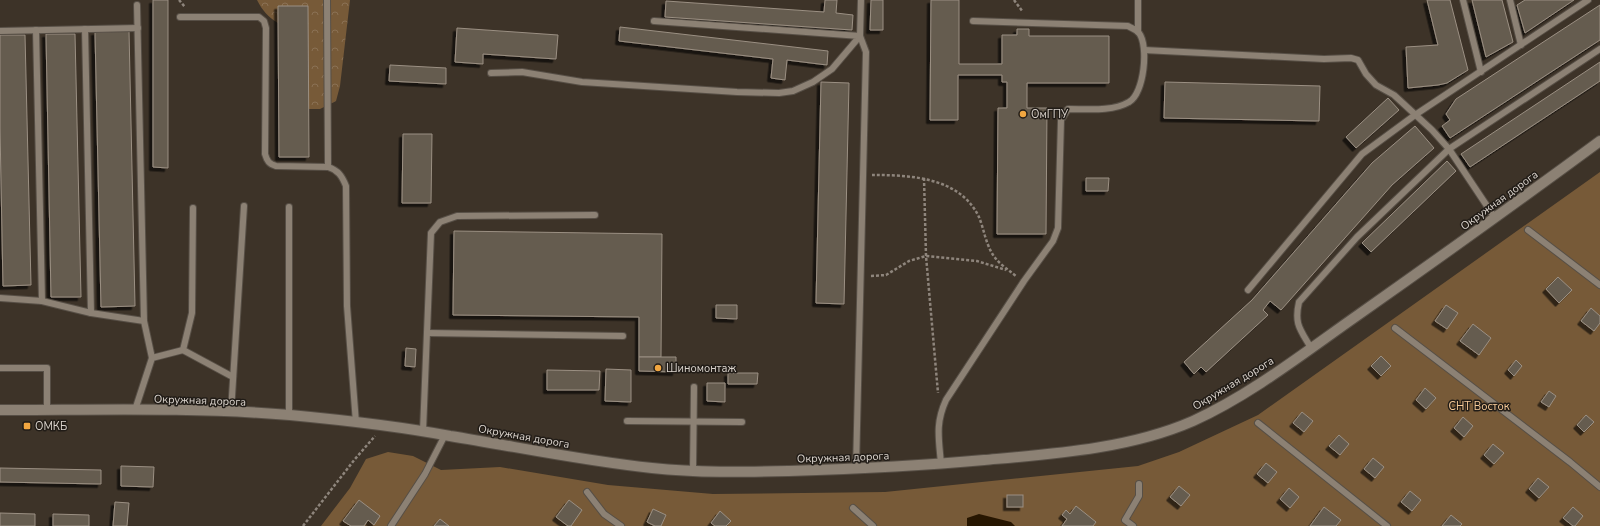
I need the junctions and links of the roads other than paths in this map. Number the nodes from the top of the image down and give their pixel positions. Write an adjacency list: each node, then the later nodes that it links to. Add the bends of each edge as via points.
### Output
1 (327, 0): 25 (lane)
2 (861, 0): 16 (lane)
3 (1138, 0): 15 (lane)
4 (1463, 0): 20 (lane)
5 (1510, 0): 17 (lane)
6 (1588, 0): 17 (lane)
7 (137, 5): 11 (lane)
8 (180, 17): 25 (lane, via 259,17 264,21 266,160 270,165 276,166)
9 (654, 21): 16 (lane)
10 (973, 21): 15 (lane, via 1114,25 1128,26)
11 (138, 28): 12 (lane); 37 (lane)
12 (85, 29): 13 (lane); 36 (lane)
13 (36, 30): 14 (lane); 35 (lane)
14 (0, 31)
15 (1138, 32): 19 (lane)
16 (860, 36): 21 (lane, via 832,69 793,91 779,93 582,82 522,72); 60 (lane, via 866,52)
17 (1521, 45): 20 (lane)
18 (1600, 49): 24 (lane)
19 (1144, 50): 22 (lane, via 1324,59 1351,58 1358,60 1376,85 1394,96); 59 (lane, via 1139,91 1131,101 1119,107 1068,109 1061,120 1058,228 1053,241 946,400 938,426)
20 (1481, 72): 22 (lane)
21 (491, 73)
22 (1414, 115): 24 (lane); 33 (lane, via 1362,154)
23 (1600, 141): 30 (main road, Окружная дорога)
24 (1449, 149): 30 (lane); 41 (lane, via 1358,237 1299,302 1296,314 1299,327)
25 (328, 167): 55 (lane, via 335,169 342,176 346,186 347,306)
26 (244, 206): 45 (lane)
27 (289, 206): 51 (lane)
28 (193, 208): 42 (lane, via 192,312)
29 (595, 215): 39 (lane, via 457,216 440,222 431,233)
30 (1495, 218): 41 (main road, Окружная дорога)
31 (1528, 230): 32 (lane)
32 (1600, 285)
33 (1248, 290)
34 (0, 298): 35 (lane)
35 (42, 301): 36 (lane)
36 (91, 313): 37 (lane)
37 (144, 322): 43 (lane)
38 (1395, 328): 63 (lane)
39 (427, 333): 40 (lane); 57 (lane)
40 (623, 336)
41 (1311, 348): 59 (main road, Окружная дорога, via 1269,378 1214,411 1170,430 1096,447)
42 (183, 350): 43 (lane); 45 (lane)
43 (152, 358): 49 (lane)
44 (0, 368): 48 (lane, via 47,368)
45 (233, 377): 50 (lane)
46 (694, 387): 53 (lane)
47 (0, 410): 48 (main road, Окружная дорога)
48 (47, 410): 49 (main road, Окружная дорога)
49 (135, 410): 50 (main road, Окружная дорога)
50 (231, 412): 51 (main road, Окружная дорога)
51 (289, 415): 55 (main road, Окружная дорога)
52 (627, 421): 53 (lane)
53 (694, 422): 54 (lane); 61 (lane)
54 (742, 422)
55 (356, 423): 57 (main road, Окружная дорога)
56 (1258, 423): 70 (lane)
57 (423, 431): 58 (main road, Окружная дорога)
58 (445, 435): 61 (main road, Окружная дорога, via 608,463); 66 (lane, via 425,474)
59 (941, 464): 60 (main road, Окружная дорога)
60 (856, 469): 61 (main road, Окружная дорога)
61 (693, 471)
62 (1139, 484): 69 (lane, via 1139,496 1125,520)
63 (1600, 487)
64 (587, 492): 67 (lane, via 604,514)
65 (853, 508): 68 (lane)
66 (391, 526)
67 (620, 526)
68 (873, 526)
69 (1133, 526)
70 (1387, 526)

